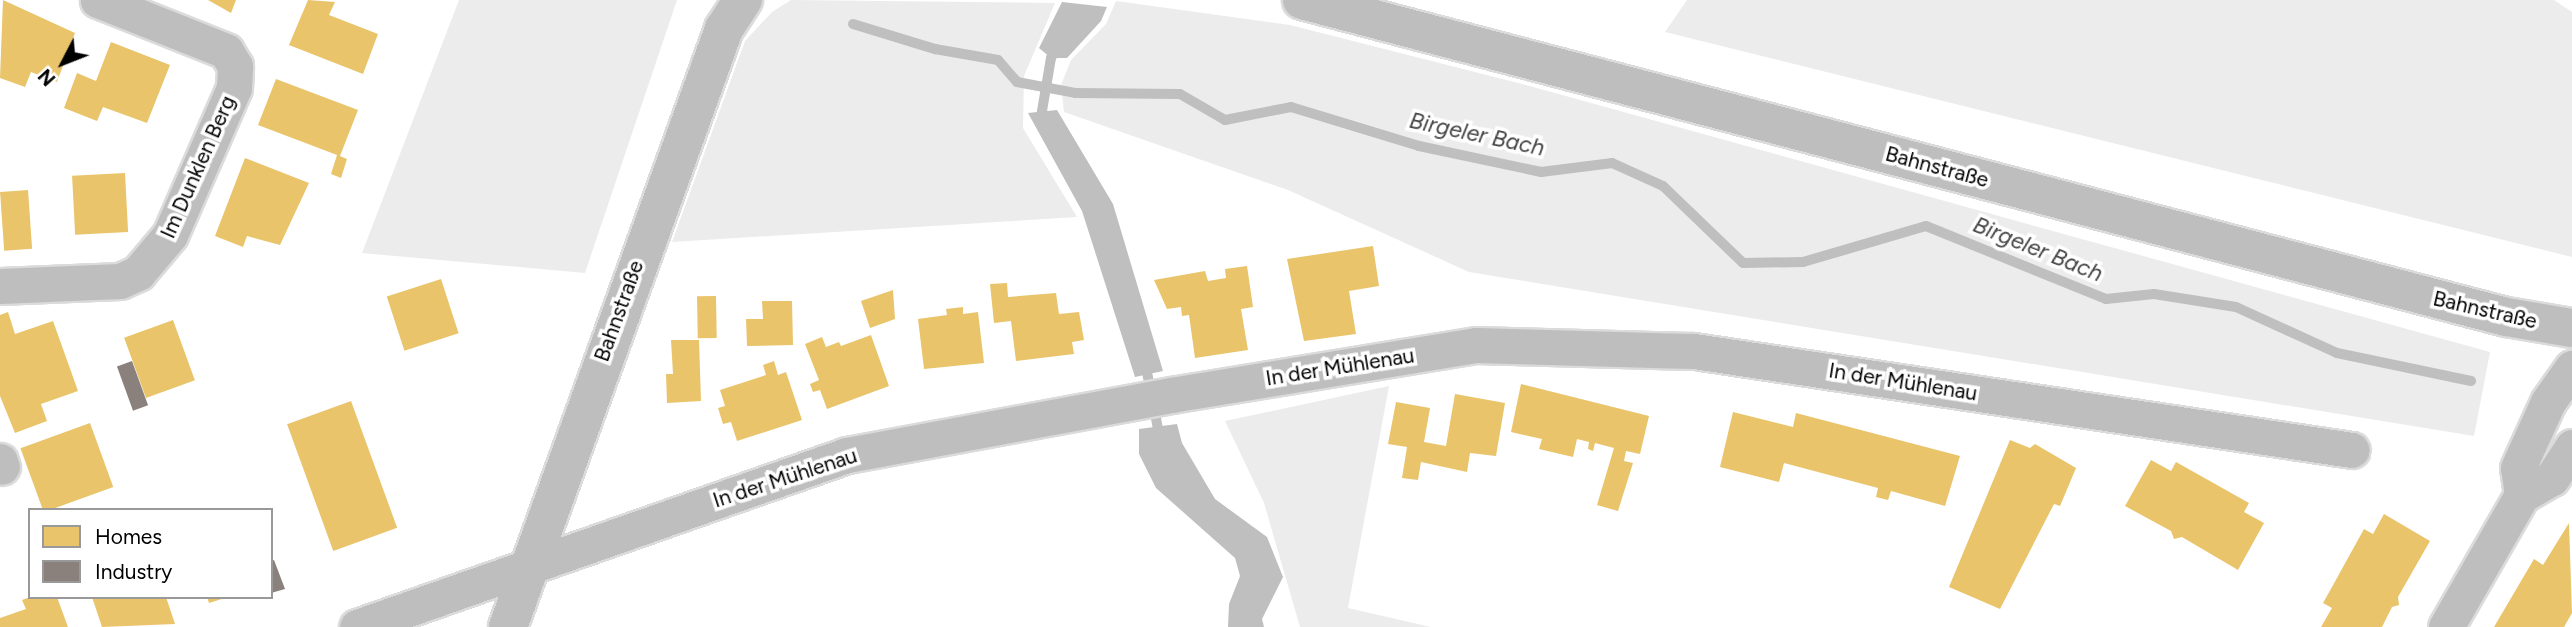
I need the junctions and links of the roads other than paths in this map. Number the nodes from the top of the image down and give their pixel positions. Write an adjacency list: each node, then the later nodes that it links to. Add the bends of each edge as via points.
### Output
1 (98, 0): 4 (street, Im Dunklen Berg, via 226,51 235,66 234,89 170,235 138,273 120,281)
2 (743, 0): 10 (main road, Bahnstraße, via 719,42)
3 (1303, 0): 5 (main road, Bahnstraße, via 2506,317)
4 (0, 286)
5 (2572, 328)
6 (2572, 368): 9 (street, via 2548,402 2518,468)
7 (2572, 447): 9 (street, via 2552,478)
8 (2352, 450): 10 (street, In der Mühlenau, via 1732,357 1627,347 1476,345 847,455)
9 (2522, 495): 13 (street)
10 (524, 570): 11 (street, In der Mühlenau); 12 (main road, Bahnstraße)
11 (357, 627)
12 (508, 627)
13 (2446, 627)

